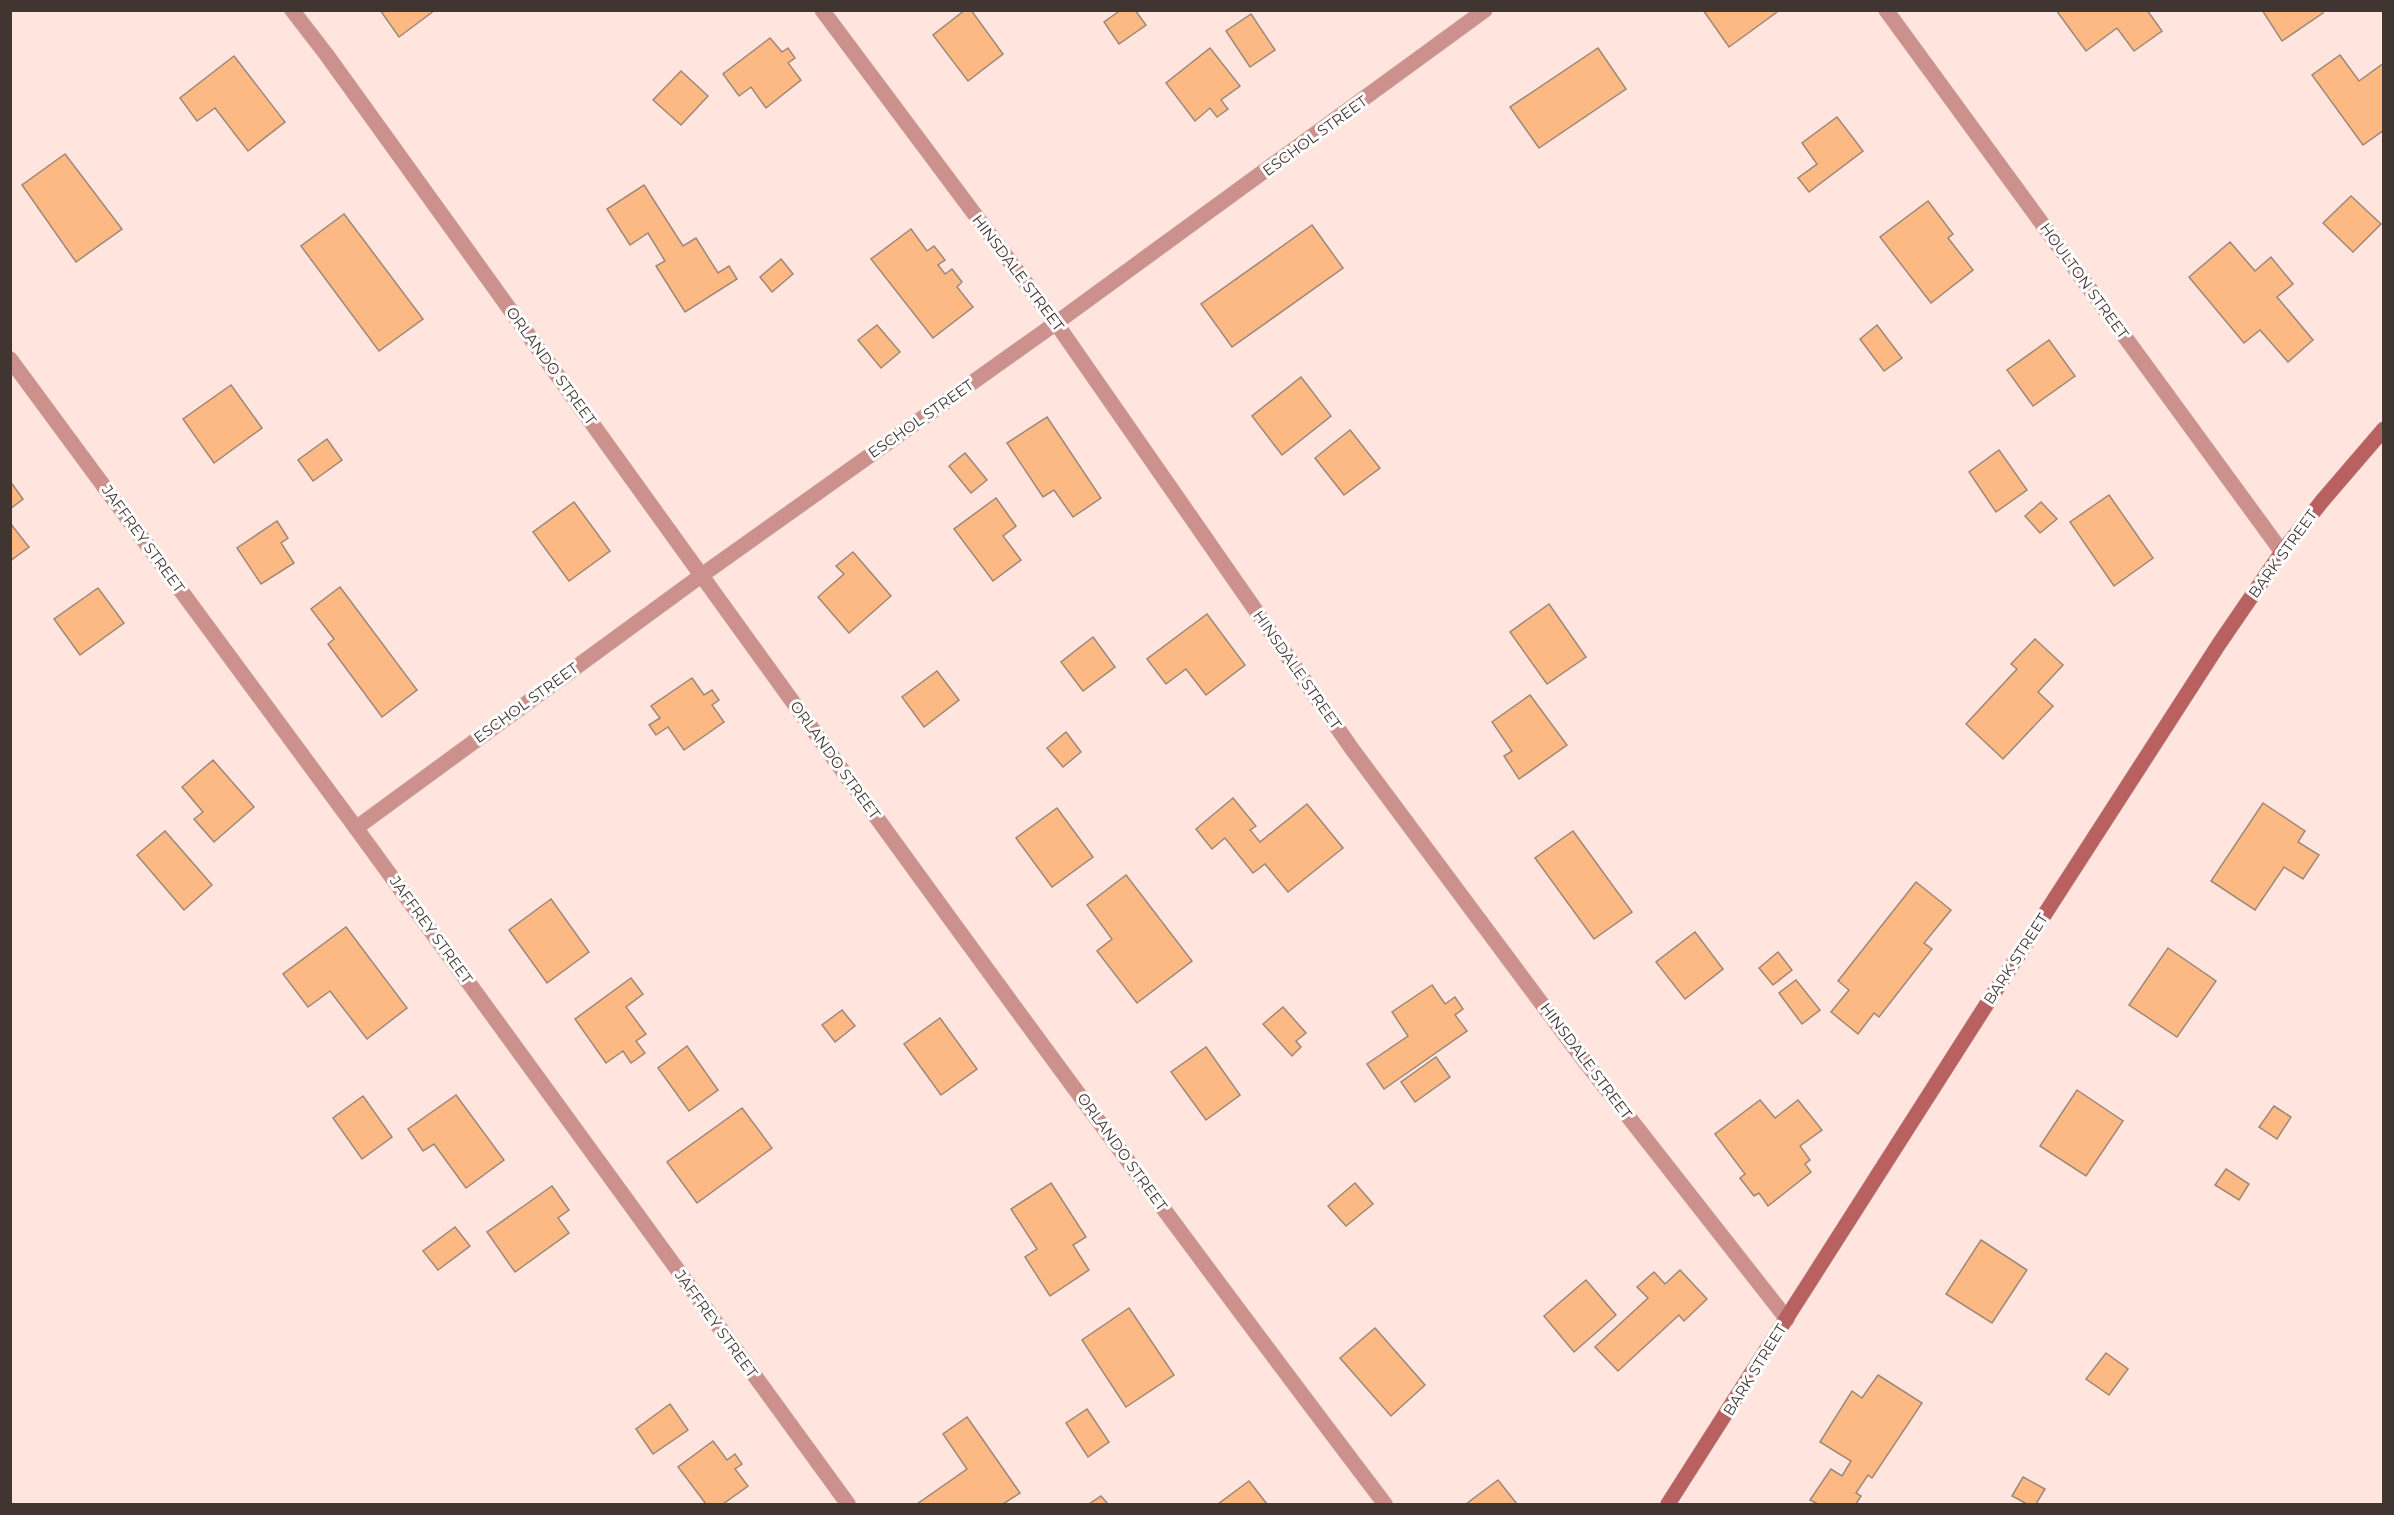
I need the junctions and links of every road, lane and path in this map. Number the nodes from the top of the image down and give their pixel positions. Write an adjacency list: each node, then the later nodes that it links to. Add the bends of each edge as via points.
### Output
1 (292, 10): 9 (street, ORLANDO STREET)
2 (822, 10): 5 (street, HINSDALE STREET)
3 (1485, 10): 5 (street, ESCHOL STREET)
4 (1886, 10): 8 (street, HOULTON STREET)
5 (1056, 323): 9 (street, ESCHOL STREET); 11 (street, HINSDALE STREET, via 1352,749 1583,1059)
6 (10, 359): 10 (street, JAFFREY STREET)
7 (2384, 429): 8 (main road, BARK STREET)
8 (2282, 552): 11 (main road, BARK STREET, via 2219,644)
9 (702, 575): 10 (street, ESCHOL STREET); 13 (street, ORLANDO STREET, via 993,977)
10 (356, 828): 12 (street, JAFFREY STREET)
11 (1787, 1319): 14 (main road, BARK STREET)
12 (848, 1504)
13 (1385, 1504)
14 (1668, 1504)

